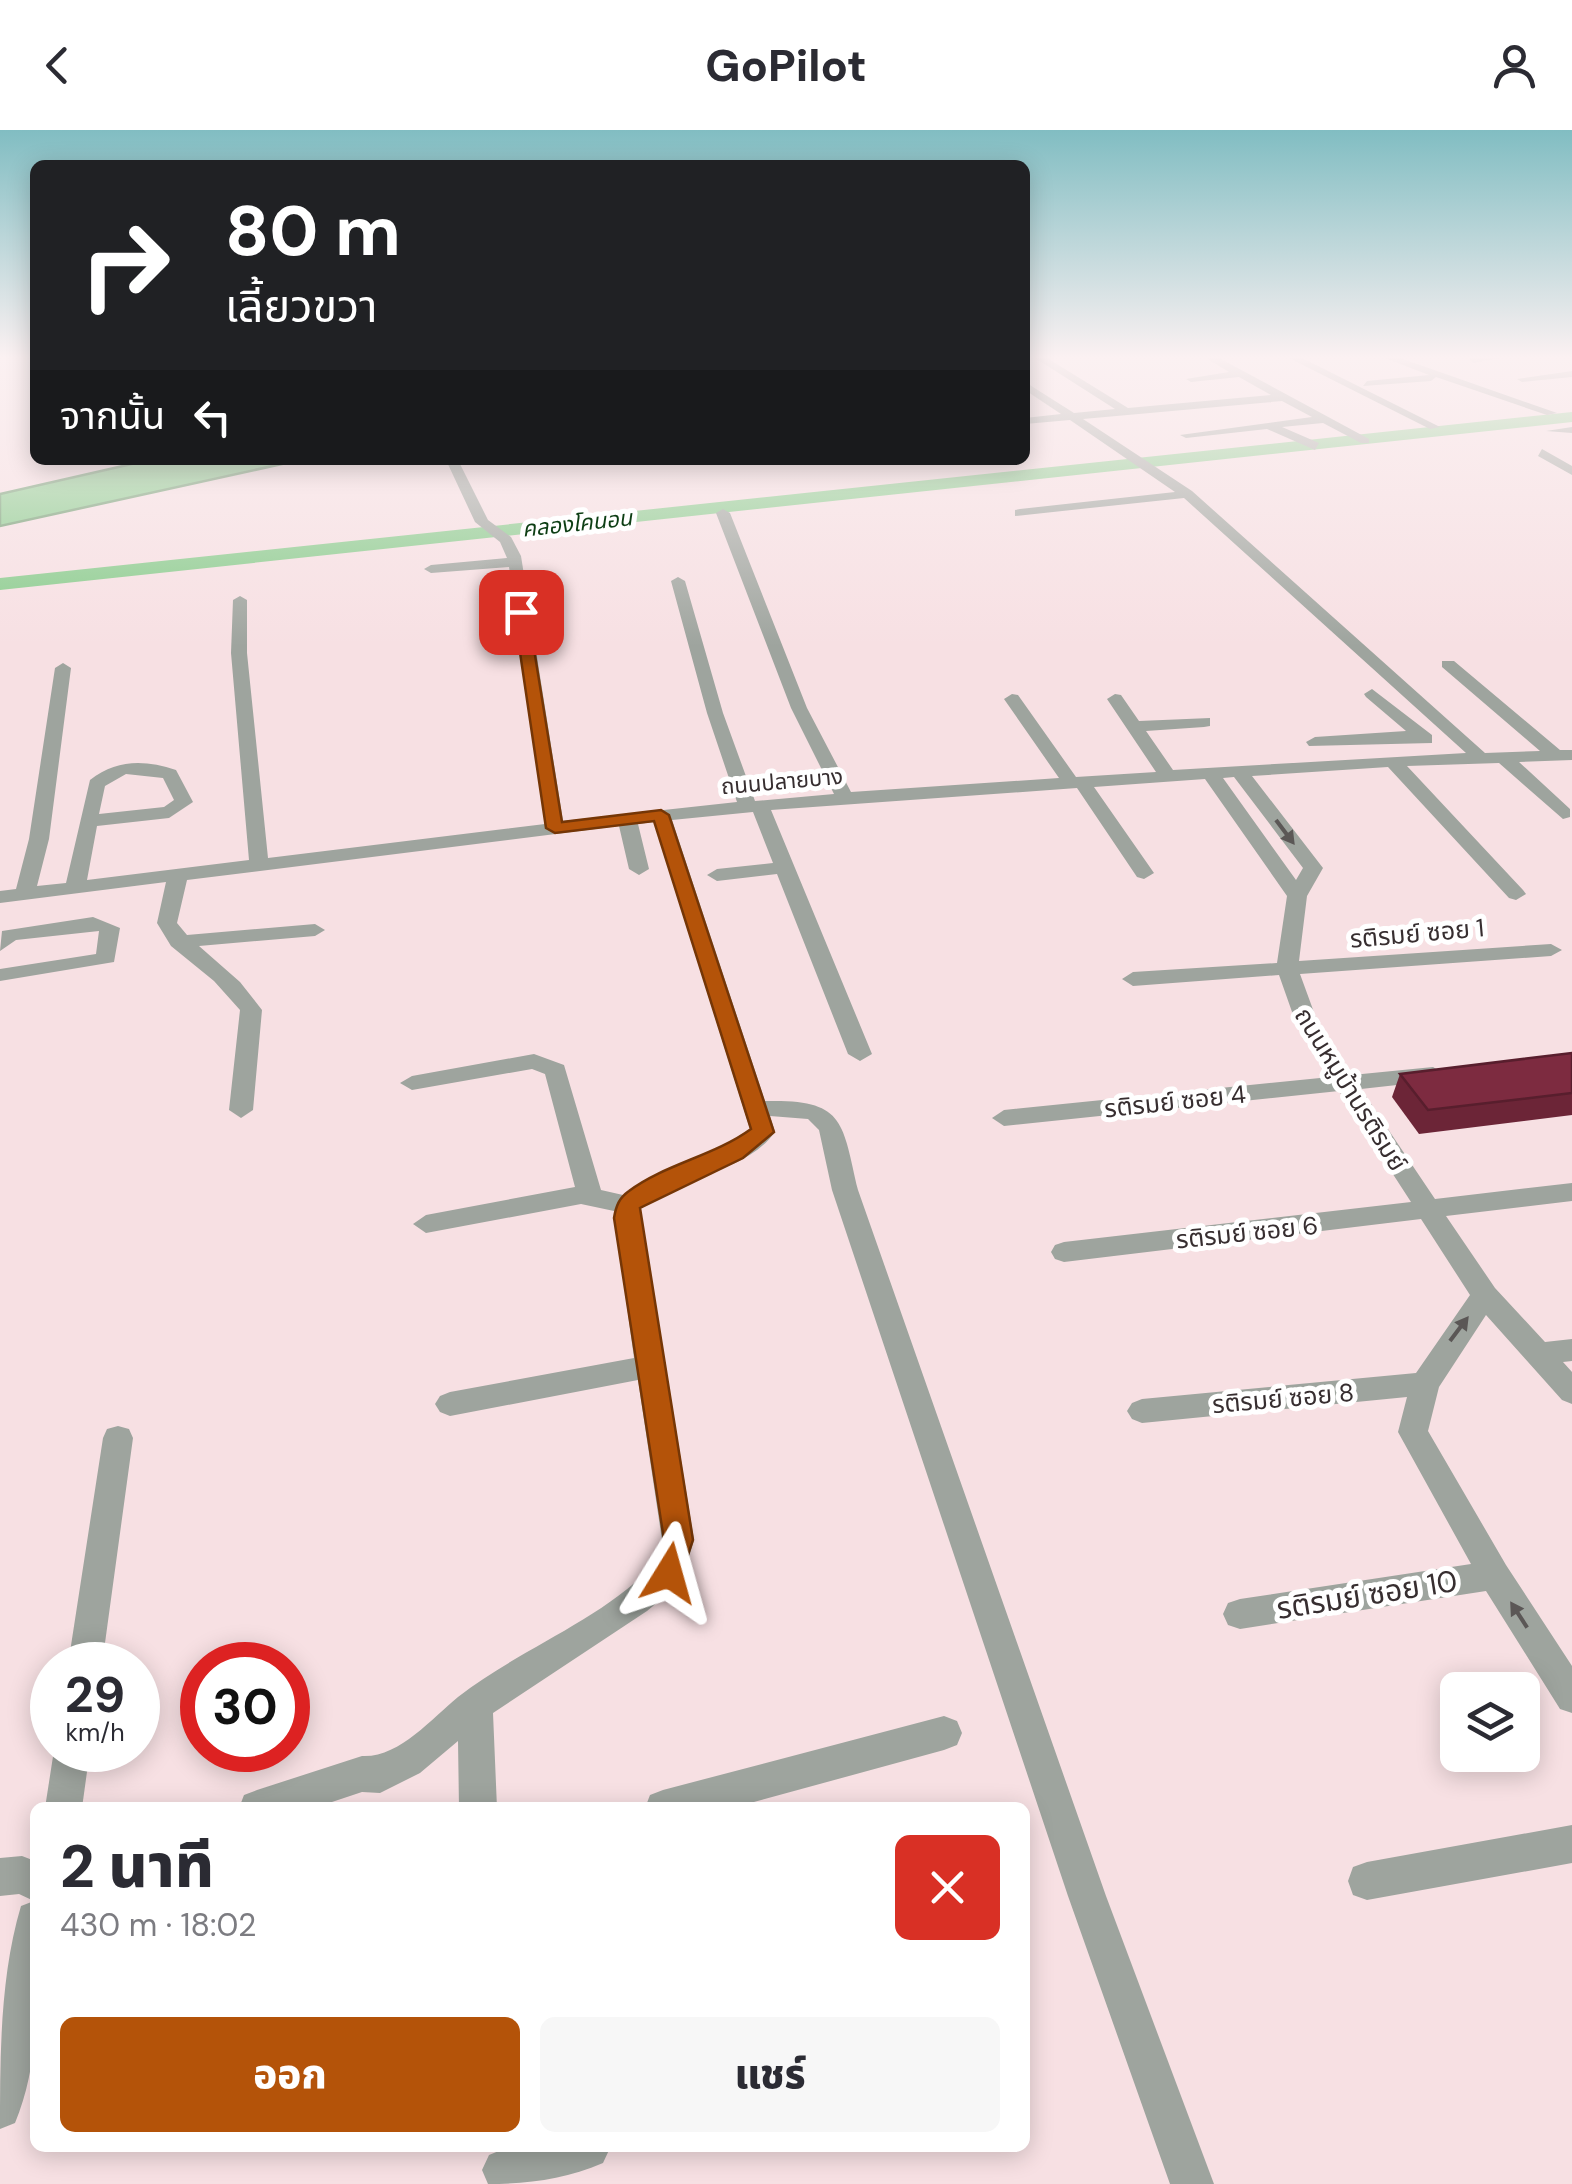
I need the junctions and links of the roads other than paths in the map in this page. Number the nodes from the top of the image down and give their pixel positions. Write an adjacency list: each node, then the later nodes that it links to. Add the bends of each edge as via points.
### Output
1 (1127, 454): 5 (street)
2 (1543, 454): 4 (street)
3 (454, 465): 8 (street, via 470,502)
4 (1572, 471)
5 (1187, 494): 7 (street); 22 (street)
6 (723, 513): 30 (street, via 799,708)
7 (1020, 513)
8 (515, 562): 9 (street); 36 (street)
9 (431, 569)
10 (678, 581): 31 (street, via 715,712)
11 (240, 600): 37 (street)
12 (1448, 664): 21 (street)
13 (62, 668): 44 (street)
14 (1372, 694): 19 (street)
15 (1012, 699): 29 (street)
16 (1115, 699): 18 (street)
17 (1204, 722): 18 (street)
18 (1134, 727): 28 (street)
19 (1421, 735): 20 (street); 24 (street)
20 (1314, 742)
21 (1564, 755): 23 (street, ถนนปลายบาง)
22 (1479, 756): 23 (street, ถนนปลายบาง); 24 (street, ถนนปลายบาง)
23 (1502, 756): 32 (street)
24 (1449, 758): 25 (street, ถนนปลายบาง)
25 (1394, 761): 26 (street, ถนนปลายบาง); 45 (street)
26 (1239, 771): 27 (street, ถนนปลายบาง); 46 (street, ถนนหมูบ้านรติรมย์, one-way to 46, via 1312,868)
27 (1210, 773): 28 (street, ถนนปลายบาง); 46 (street)
28 (1168, 776): 29 (street, ถนนปลายบาง)
29 (1076, 781): 30 (street, ถนนปลายบาง); 40 (street)
30 (844, 798): 31 (street, ถนนปลายบาง)
31 (754, 806): 33 (street, ถนนปลายบาง); 38 (street)
32 (1562, 813)
33 (661, 815): 34 (street, ถนนปลายบาง); 59 (street)
34 (627, 819): 36 (street, ถนนปลายบาง); 39 (street)
35 (89, 821): 35 (street, via 170,812 184,802 170,774 130,766 96,784); 43 (street)
36 (555, 828): 37 (street, ถนนปลายบาง)
37 (259, 865): 41 (street, ถนนปลายบาง)
38 (786, 867): 42 (street); 55 (street)
39 (638, 870)
40 (1144, 873)
41 (178, 875): 43 (street, ถนนปลายบาง); 49 (street, via 167,923)
42 (717, 875)
43 (75, 888): 44 (street, ถนนปลายบาง)
44 (26, 894): 47 (street, ถนนปลายบาง)
45 (1516, 894)
46 (1298, 896): 52 (street, ถนนหมูบ้านรติรมย์)
47 (0, 897)
48 (315, 930): 49 (street)
49 (178, 942): 60 (street, via 251,1010)
50 (0, 944): 53 (street, via 10,935 93,924 110,928 106,956 99,960)
51 (1552, 950): 52 (street, รติรมย์ ซอย 1)
52 (1287, 969): 54 (street, รติรมย์ ซอย 1); 58 (street, ถนนหมูบ้านรติรมย์, via 1308,1026)
53 (0, 975)
54 (1133, 979)
55 (860, 1054)
56 (1459, 1071): 58 (street, รติรมย์ ซอย 4)
57 (412, 1082): 63 (street, via 534,1061 556,1070)
58 (1346, 1084): 61 (street, รติรมย์ ซอย 4); 65 (street, ถนนหมูบ้านรติรมย์)
59 (757, 1109): 64 (street, via 763,1132); 96 (street, via 810,1106 831,1128 846,1190 1087,1896)
60 (241, 1110)
61 (1004, 1118)
62 (1572, 1192): 65 (street, รติรมย์ ซอย 6)
63 (590, 1196): 64 (street); 66 (street)
64 (628, 1205): 71 (street)
65 (1428, 1212): 67 (street, รติรมย์ ซอย 6); 68 (street, ถนนหมูบ้านรติรมย์)
66 (426, 1224)
67 (1064, 1252)
68 (1485, 1294): 70 (street, ถนนหมูบ้านรติรมย์); 72 (street, one-way to 68)
69 (1572, 1350): 70 (street)
70 (1540, 1354): 73 (street, ถนนหมูบ้านรติรมย์)
71 (650, 1366): 74 (street); 81 (street, via 678,1540 669,1573)
72 (1425, 1384): 75 (street, รติรมย์ ซอย 8); 77 (street, via 1413,1432)
73 (1572, 1392)
74 (450, 1404)
75 (1142, 1411)
76 (118, 1438): 79 (street)
77 (1494, 1575): 78 (street, รติรมย์ ซอย 10); 80 (street, one-way to 77)
78 (1240, 1614)
79 (87, 1642)
80 (1572, 1697)
81 (475, 1706): 85 (street, via 380,1775 362,1774); 86 (street)
82 (944, 1733): 87 (street)
83 (69, 1772): 84 (street)
84 (64, 1802)
85 (276, 1802)
86 (478, 1802)
87 (685, 1802)
88 (1572, 1844): 91 (street)
89 (0, 1877): 90 (street)
90 (30, 1879)
91 (1367, 1880)
92 (30, 1947): 93 (street)
93 (0, 2108)
94 (570, 2152): 95 (street)
95 (504, 2167)
96 (1192, 2184)

